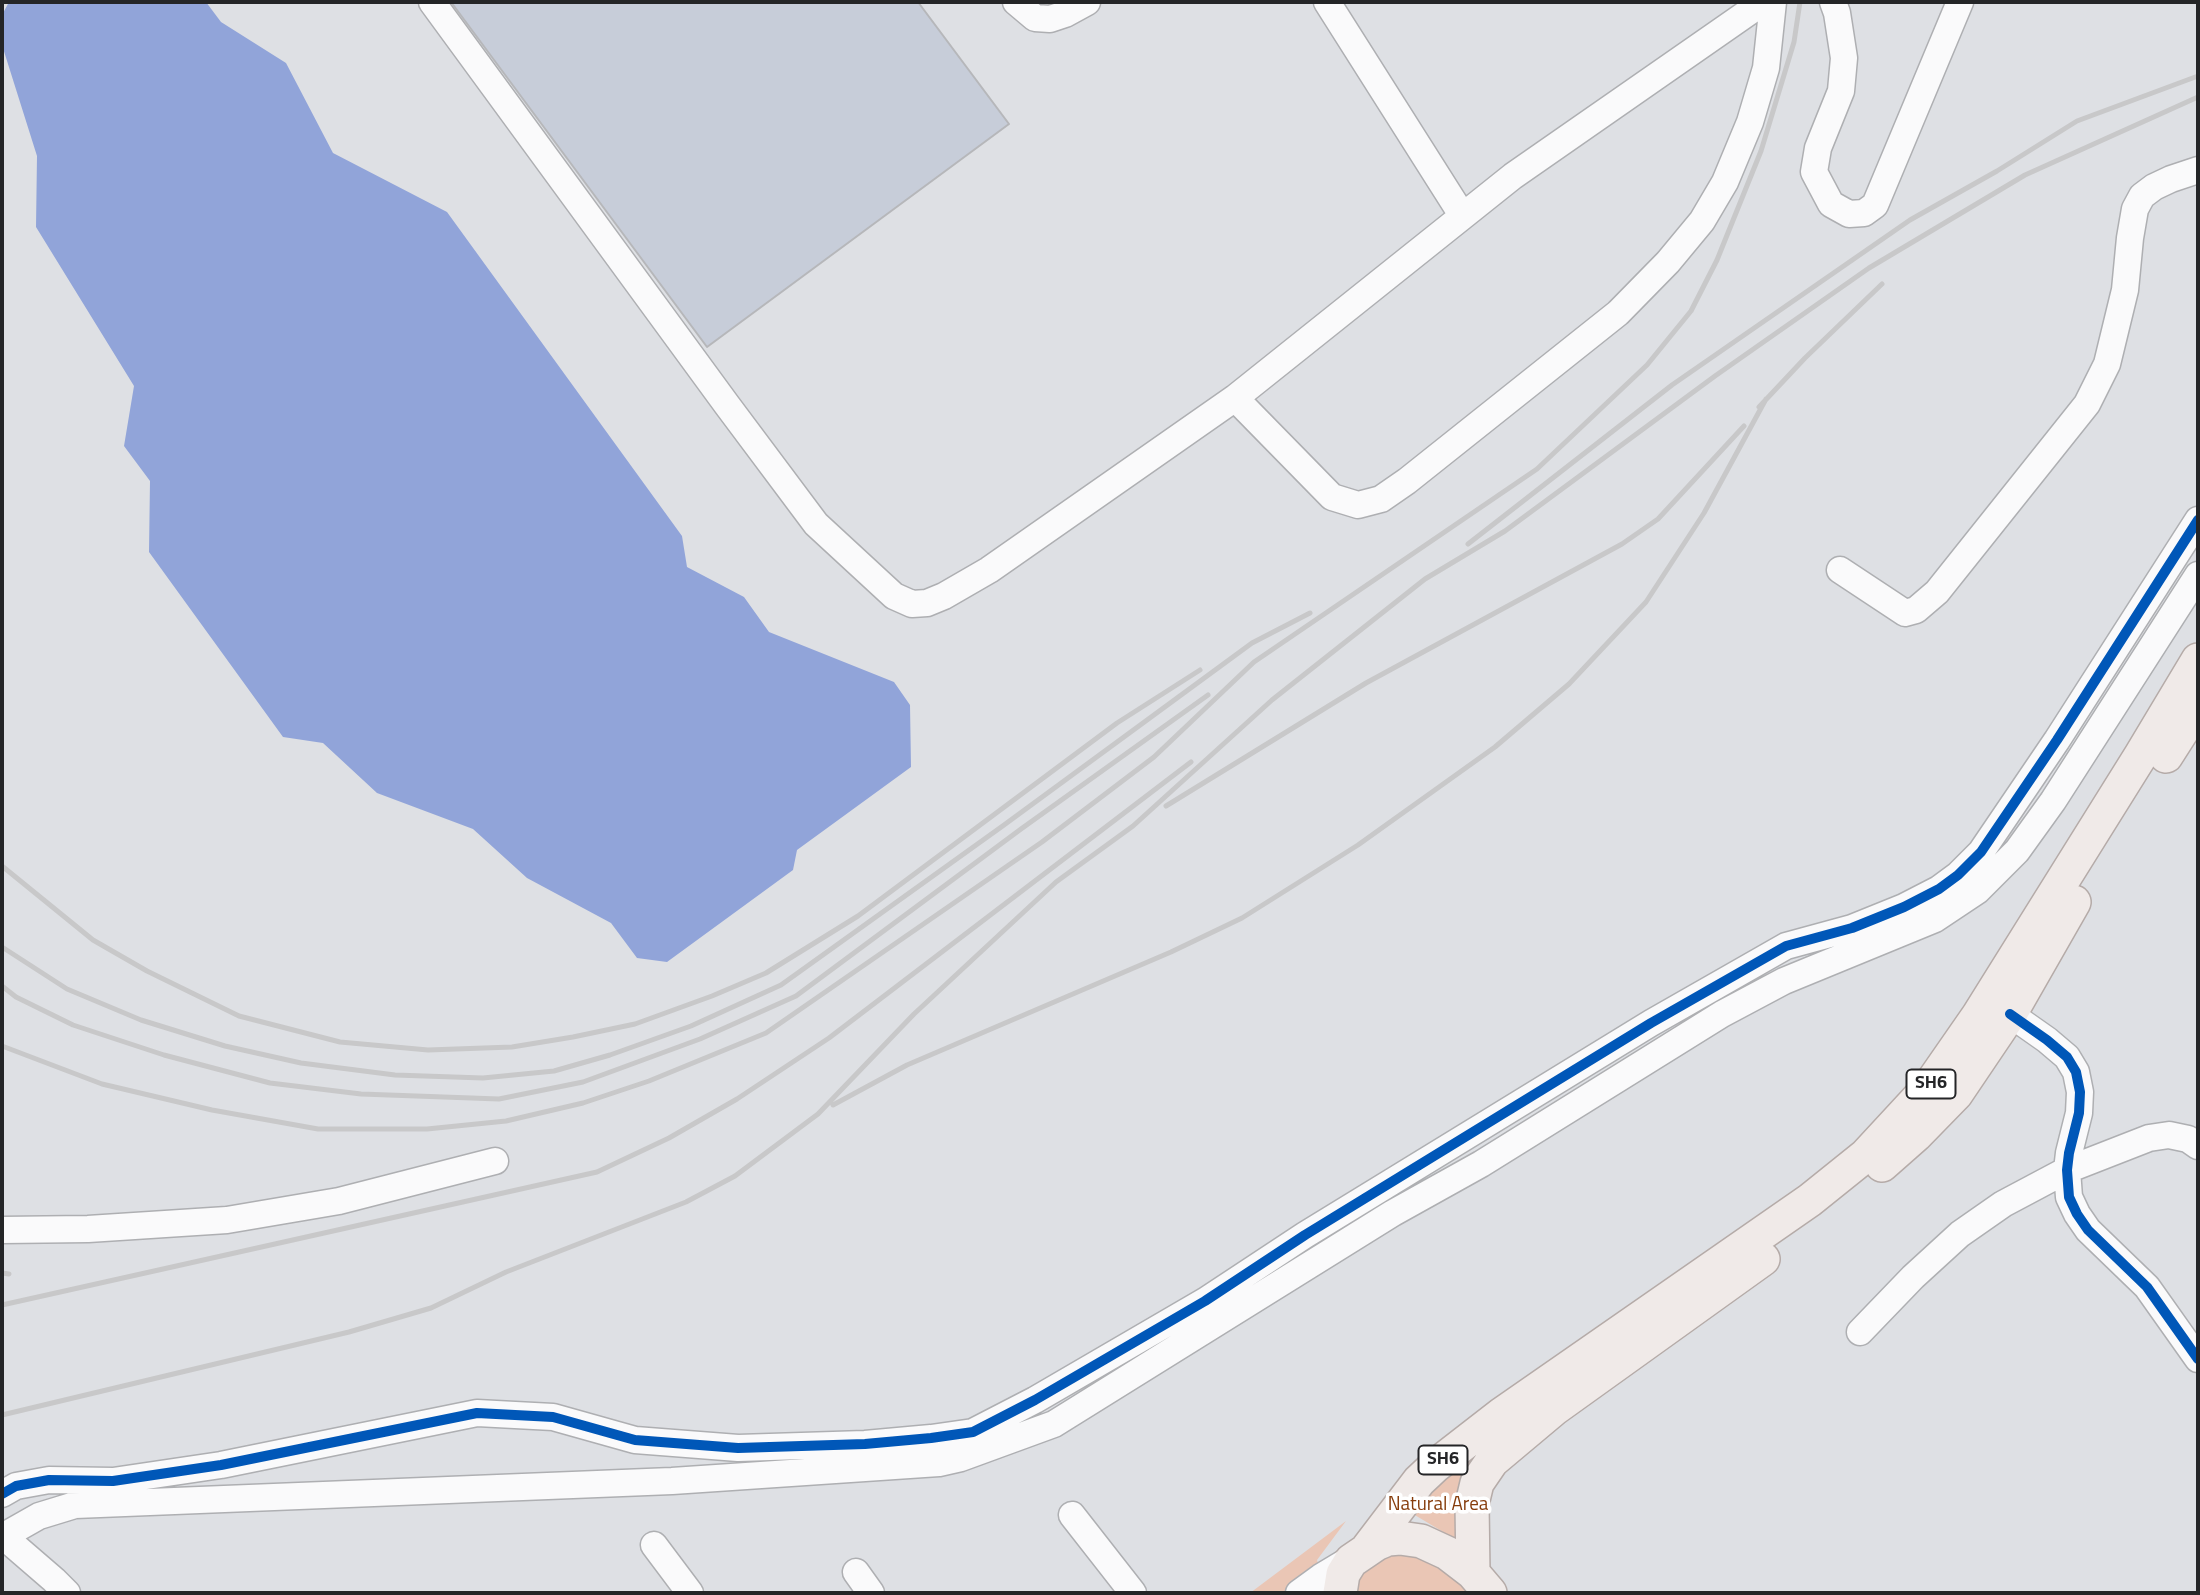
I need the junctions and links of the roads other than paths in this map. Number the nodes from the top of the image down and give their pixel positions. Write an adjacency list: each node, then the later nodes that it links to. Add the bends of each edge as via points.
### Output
1 (432, 2): 11 (street, via 816,524 894,596 912,604 927,603 989,570)
2 (1016, 2): 3 (street, via 1035,18 1050,19)
3 (1087, 2)
4 (1326, 2): 10 (street)
5 (1763, 2): 10 (street)
6 (1773, 2): 11 (street, via 1766,68 1750,122 1726,182 1702,221 1619,313 1406,481 1381,499 1358,505 1332,497)
7 (1833, 2): 8 (street, via 1844,58 1842,91 1818,148 1814,172 1831,204 1849,214 1864,213 1875,205)
8 (1960, 2)
9 (2198, 170): 13 (street, via 2142,195 2135,209 2116,333 2087,404 1937,592 1916,610 1905,613)
10 (1462, 215): 11 (street)
11 (1235, 398)
12 (2198, 520): 17 (street, via 1982,852 1939,889)
13 (1840, 570)
14 (2198, 575): 17 (street, via 2017,851 1978,891)
15 (2198, 660): 31 (main road, SH6, via 1978,1016 1928,1088 1866,1155 1810,1200 1435,1466)
16 (2198, 706): 18 (main road, SH6, via 2092,871)
17 (1926, 910): 25 (street, via 1786,946 1651,1023 1205,1301); 26 (street, via 1722,1014)
18 (2010, 1014): 21 (street, via 2067,1057 2076,1072 2079,1113); 32 (main road, SH6, via 1956,1094 1869,1177 1796,1236 1554,1409 1492,1461 1477,1483 1472,1504)
19 (2195, 1139): 21 (street, via 2149,1138)
20 (495, 1161): 22 (street, via 339,1201 227,1220)
21 (2067, 1170): 23 (street, via 2003,1204 1960,1234); 24 (street, via 2069,1196 2088,1230 2147,1287)
22 (2, 1230)
23 (1860, 1332)
24 (2198, 1359)
25 (1035, 1399): 26 (street); 27 (street, via 973,1432 865,1444 738,1448 635,1440 553,1417 477,1413 221,1465 113,1481 48,1480 16,1486)
26 (1054, 1424): 29 (street, via 939,1463 672,1481 75,1505 38,1516)
27 (2, 1494)
28 (1072, 1515): 35 (street)
29 (2, 1536): 33 (street)
30 (654, 1545): 34 (street)
31 (1365, 1550): 32 (main road, SH6, via 1388,1539 1421,1541 1447,1553); 36 (street); 37 (main road, SH6, via 1343,1574)
32 (1482, 1583)
33 (67, 1593)
34 (690, 1593)
35 (1133, 1593)
36 (1299, 1593)
37 (1340, 1593)

